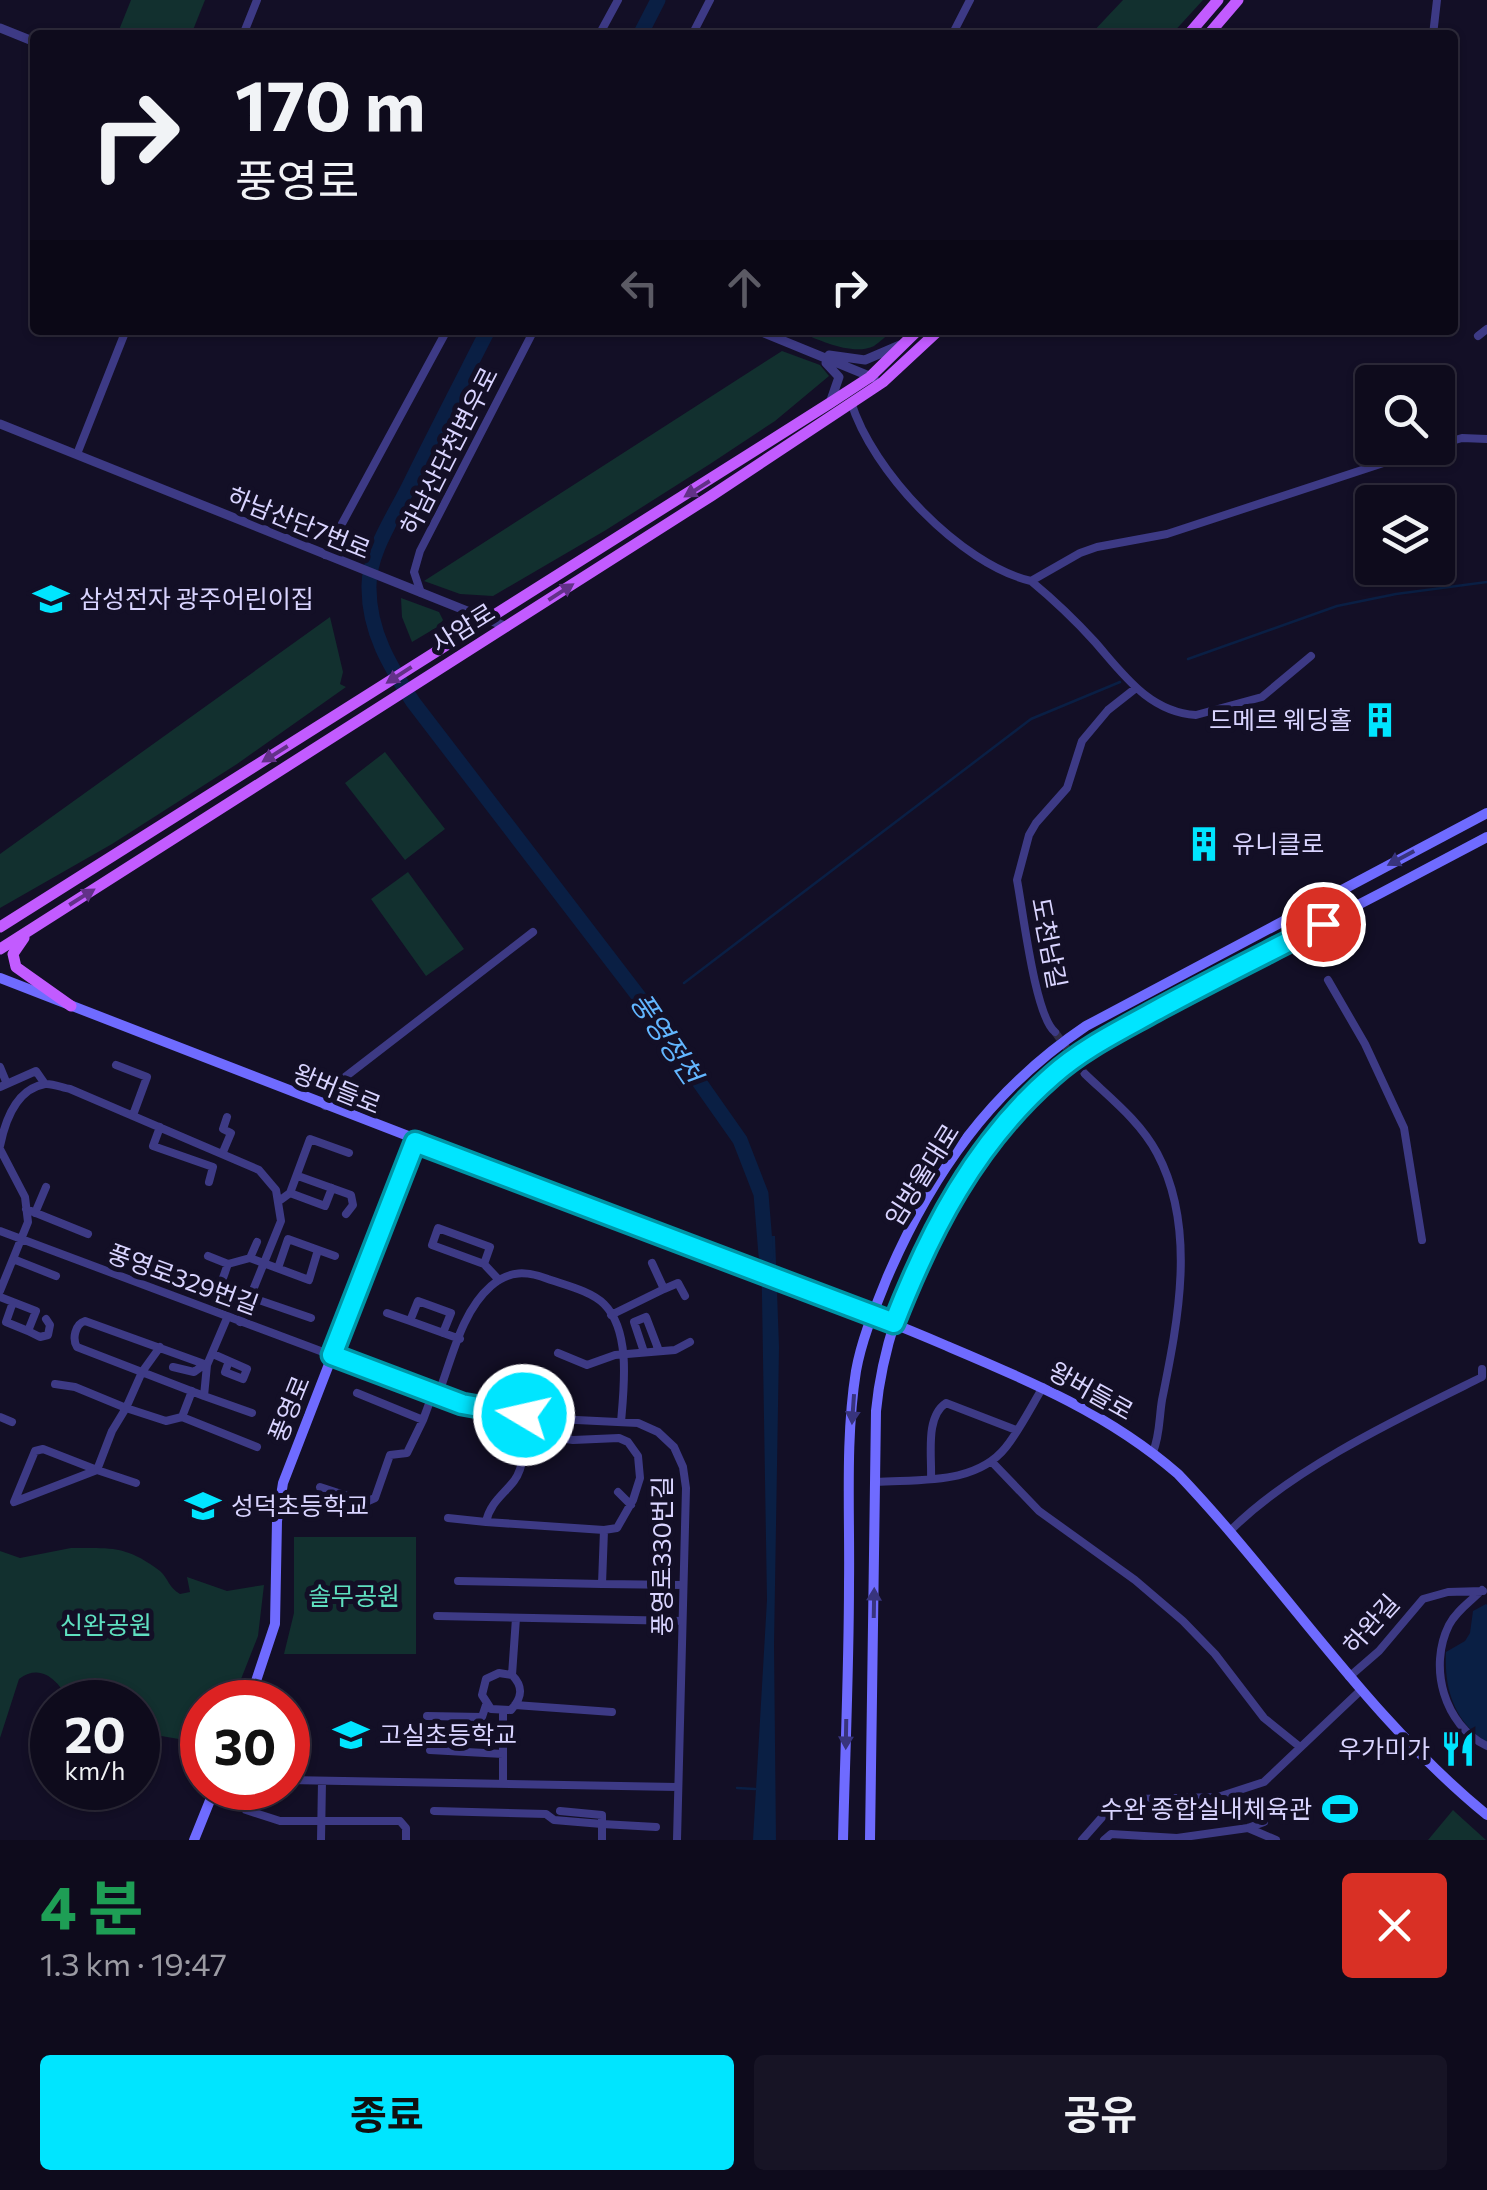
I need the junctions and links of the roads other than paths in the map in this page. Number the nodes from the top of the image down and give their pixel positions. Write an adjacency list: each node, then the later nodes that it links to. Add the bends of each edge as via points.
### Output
1 (257, 0): 9 (street)
2 (618, 0): 10 (street)
3 (710, 0): 11 (street)
4 (970, 0): 12 (street)
5 (1218, 0): 13 (main road)
6 (1238, 0): 14 (main road)
7 (1437, 0): 15 (street)
8 (0, 28): 16 (street)
9 (245, 30)
10 (602, 30)
11 (695, 30)
12 (955, 30)
13 (1192, 30)
14 (1212, 30)
15 (1433, 30)
16 (30, 40)
17 (1487, 329): 24 (street)
18 (124, 335): 33 (street)
19 (444, 335): 35 (street)
20 (531, 335): 37 (street, 하남산단천변우로, via 420,551 414,572)
21 (769, 335): 26 (street)
22 (913, 335): 25 (main road, 사암로)
23 (932, 335): 27 (main road, 사암로)
24 (1478, 336)
25 (905, 342): 26 (street, via 865,360); 27 (main road, 사암로)
26 (807, 351): 27 (street); 29 (street, via 837,372)
27 (876, 379): 28 (main road, 사암로); 29 (main road, 사암로)
28 (851, 402): 36 (street, via 875,454 906,493 974,554); 39 (main road, 사암로, one-way to 28)
29 (830, 403): 38 (main road, 사암로, one-way to 38)
30 (0, 424): 33 (street, 하남산단7번로)
31 (1487, 438): 32 (street)
32 (1455, 440)
33 (77, 454): 35 (street, 하남산단7번로)
34 (1377, 465): 36 (street, via 1166,534 1097,547)
35 (325, 555): 37 (street, 하남산단7번로)
36 (1031, 581): 41 (street)
37 (421, 593): 38 (street, 하남산단7번로)
38 (487, 619): 39 (street, 하남산단7번로); 44 (main road, 사암로, one-way to 44)
39 (507, 627): 45 (main road, 사암로, one-way to 39)
40 (1311, 656): 41 (street, via 1262,697 1196,715 1170,710)
41 (1136, 688): 51 (street, 도천남길, via 1082,741 1067,788 1036,822 1018,867 1040,1000)
42 (1487, 812): 101 (main road, 임방울대로, one-way to 101, via 1122,1005 1028,1068 938,1179)
43 (1487, 837): 107 (main road, 임방울대로, via 1106,1038 1052,1076 954,1194)
44 (1, 926)
45 (31, 930): 47 (main road, 사암로); 50 (main road, via 14,951 14,964)
46 (533, 932): 57 (street, via 336,1084)
47 (0, 949)
48 (0, 978): 50 (main road, 왕버들로)
49 (1328, 980): 78 (street, via 1404,1128)
50 (71, 1006): 57 (main road, 왕버들로)
51 (1055, 1032)
52 (116, 1065): 58 (street, via 147,1077)
53 (0, 1068): 56 (street)
54 (1085, 1074): 141 (street, 왕버들로, via 1146,1136 1176,1212 1174,1345)
55 (45, 1084): 56 (street, via 36,1071); 58 (street); 64 (street, via 18,1099)
56 (4, 1085)
57 (325, 1106): 63 (main road, 왕버들로)
58 (132, 1116): 60 (street)
59 (227, 1118): 61 (street, via 223,1129)
60 (160, 1126): 65 (street); 68 (street, via 153,1146 213,1167)
61 (231, 1133): 62 (street); 65 (street)
62 (243, 1139)
63 (415, 1142): 101 (main road, 왕버들로); 118 (main road, 풍영로)
64 (0, 1148): 73 (street)
65 (224, 1152): 72 (street, via 259,1170)
66 (349, 1153): 67 (street, via 310,1139)
67 (298, 1176): 70 (street); 71 (street)
68 (209, 1182)
69 (46, 1187): 73 (street)
70 (332, 1188): 71 (street, via 324,1206); 74 (street, via 351,1196)
71 (290, 1192): 72 (street)
72 (279, 1201): 87 (street, via 281,1222)
73 (30, 1211): 76 (street); 77 (street)
74 (346, 1214)
75 (0, 1232): 77 (street, 풍영로329번길)
76 (88, 1234)
77 (20, 1240): 84 (street); 102 (street, 풍영로329번길)
78 (1422, 1240)
79 (257, 1242): 83 (street)
80 (318, 1250): 82 (street); 90 (street, via 288,1239); 90 (street, via 310,1280)
81 (208, 1256): 88 (street)
82 (335, 1256)
83 (250, 1258): 87 (street); 88 (street)
84 (12, 1259): 91 (street); 92 (street)
85 (159, 1262): 88 (street, via 166,1276 206,1295 220,1286)
86 (652, 1262): 94 (street)
87 (263, 1263): 90 (street); 96 (street)
88 (228, 1264)
89 (484, 1264): 89 (street, via 432,1245 438,1228 490,1247); 93 (street)
90 (278, 1268)
91 (4, 1271): 95 (street)
92 (56, 1276)
93 (499, 1280): 100 (street, via 534,1274 595,1298); 110 (street, via 476,1302)
94 (664, 1289): 97 (street, via 678,1283); 100 (street)
95 (0, 1294): 98 (street)
96 (250, 1296): 103 (street); 106 (street)
97 (684, 1296)
98 (13, 1302): 108 (street, via 6,1322); 108 (street, via 36,1311)
99 (388, 1313): 105 (street)
100 (611, 1314): 117 (street)
101 (872, 1314): 107 (main road, 왕버들로); 193 (main road, 임방울대로, one-way to 193, via 856,1369 851,1434)
102 (227, 1318): 106 (street, 풍영로329번길); 115 (street)
103 (311, 1318)
104 (46, 1319): 108 (street, via 48,1336)
105 (410, 1321): 109 (street); 109 (street, via 418,1301 450,1313)
106 (240, 1322): 118 (street, 풍영로329번길)
107 (894, 1323): 125 (main road, 왕버들로); 145 (main road, 임방울대로, via 880,1373)
108 (28, 1331)
109 (444, 1333): 110 (street)
110 (460, 1339): 128 (street)
111 (690, 1342): 114 (street)
112 (160, 1347): 120 (street); 123 (street); 123 (street, via 80,1323 77,1347)
113 (644, 1352): 114 (street); 114 (street, via 634,1322 646,1318); 117 (street)
114 (659, 1352)
115 (213, 1354): 119 (street); 120 (street)
116 (558, 1354): 117 (street, via 588,1365)
117 (623, 1354): 137 (street)
118 (332, 1355): 128 (street, 풍영로330번길); 163 (main road, 풍영로, via 283,1483 275,1624)
119 (229, 1361)
120 (206, 1365): 121 (street, via 194,1372); 129 (street)
121 (172, 1367)
122 (1482, 1369): 153 (street, via 1482,1377 1383,1426 1286,1486)
123 (142, 1372): 126 (street); 130 (street)
124 (54, 1384): 130 (street)
125 (1043, 1386): 138 (street); 141 (main road, 왕버들로)
126 (192, 1391): 129 (street); 134 (street)
127 (357, 1394): 135 (street)
128 (435, 1394): 132 (street, 풍영로330번길); 135 (street)
129 (204, 1396): 131 (street)
130 (126, 1408): 134 (street, via 166,1422); 143 (street)
131 (252, 1414)
132 (524, 1415): 137 (street, 풍영로330번길); 139 (street)
133 (0, 1417): 136 (street)
134 (182, 1417): 140 (street)
135 (424, 1420): 147 (street, via 407,1453 390,1456 375,1498 366,1502)
136 (12, 1422)
137 (621, 1422): 156 (street, 풍영로330번길, via 658,1432 684,1466)
138 (1016, 1430): 142 (street); 144 (street, via 946,1403 933,1418)
139 (524, 1432): 149 (street, via 628,1442 638,1456 640,1478); 151 (street, via 516,1478)
140 (256, 1447)
141 (1153, 1452): 153 (main road, 왕버들로)
142 (992, 1462): 144 (street, via 964,1475); 171 (street, via 1039,1511 1183,1622 1264,1718)
143 (97, 1470): 143 (street, via 38,1449 14,1502); 146 (street)
144 (932, 1478): 145 (street)
145 (876, 1482): 194 (main road, 임방울대로, one-way to 145)
146 (136, 1483)
147 (320, 1487)
148 (618, 1492): 149 (street)
149 (631, 1505): 152 (street, via 617,1528)
150 (448, 1518): 151 (street)
151 (486, 1522): 152 (street)
152 (604, 1530): 155 (street)
153 (1229, 1532): 162 (main road, 왕버들로)
154 (458, 1580): 155 (street)
155 (602, 1584): 156 (street)
156 (683, 1584): 160 (street, 풍영로330번길)
157 (1484, 1590): 162 (street, 하완길, via 1423,1598); 170 (street, 하완길, via 1448,1627 1438,1676 1462,1730)
158 (437, 1616): 159 (street)
159 (516, 1618): 160 (street); 161 (street)
160 (682, 1621): 177 (street, 풍영로330번길)
161 (512, 1675): 165 (street, via 486,1678); 166 (street, via 521,1690)
162 (1349, 1678): 164 (main road, 왕버들로)
163 (256, 1680)
164 (1362, 1690): 171 (street); 182 (main road, 왕버들로)
165 (486, 1705): 167 (street); 169 (street, via 482,1716)
166 (515, 1705): 167 (street); 168 (street)
167 (504, 1711): 173 (street)
168 (612, 1712)
169 (427, 1716)
170 (1487, 1746)
171 (1300, 1748): 195 (street, via 1248,1789 1218,1797 1136,1799 1104,1814)
172 (430, 1750): 173 (street)
173 (503, 1754): 176 (street)
174 (310, 1781): 175 (street)
175 (322, 1782): 176 (street); 183 (street)
176 (503, 1784): 177 (street)
177 (678, 1787): 192 (street, 풍영로330번길)
178 (206, 1810): 188 (main road)
179 (246, 1810): 183 (street, via 280,1821)
180 (434, 1811): 185 (street, via 546,1814)
181 (560, 1811): 185 (street, via 602,1814)
182 (1487, 1815)
183 (319, 1821): 189 (street); 190 (street, via 400,1821)
184 (1264, 1822): 187 (street)
185 (602, 1824): 186 (street); 191 (street)
186 (656, 1827)
187 (1248, 1828): 196 (street, via 1177,1838 1112,1834); 197 (street)
188 (194, 1840)
189 (320, 1840)
190 (406, 1840)
191 (602, 1840)
192 (676, 1840)
193 (843, 1840)
194 (870, 1840)
195 (1082, 1840)
196 (1104, 1840)
197 (1276, 1840)

